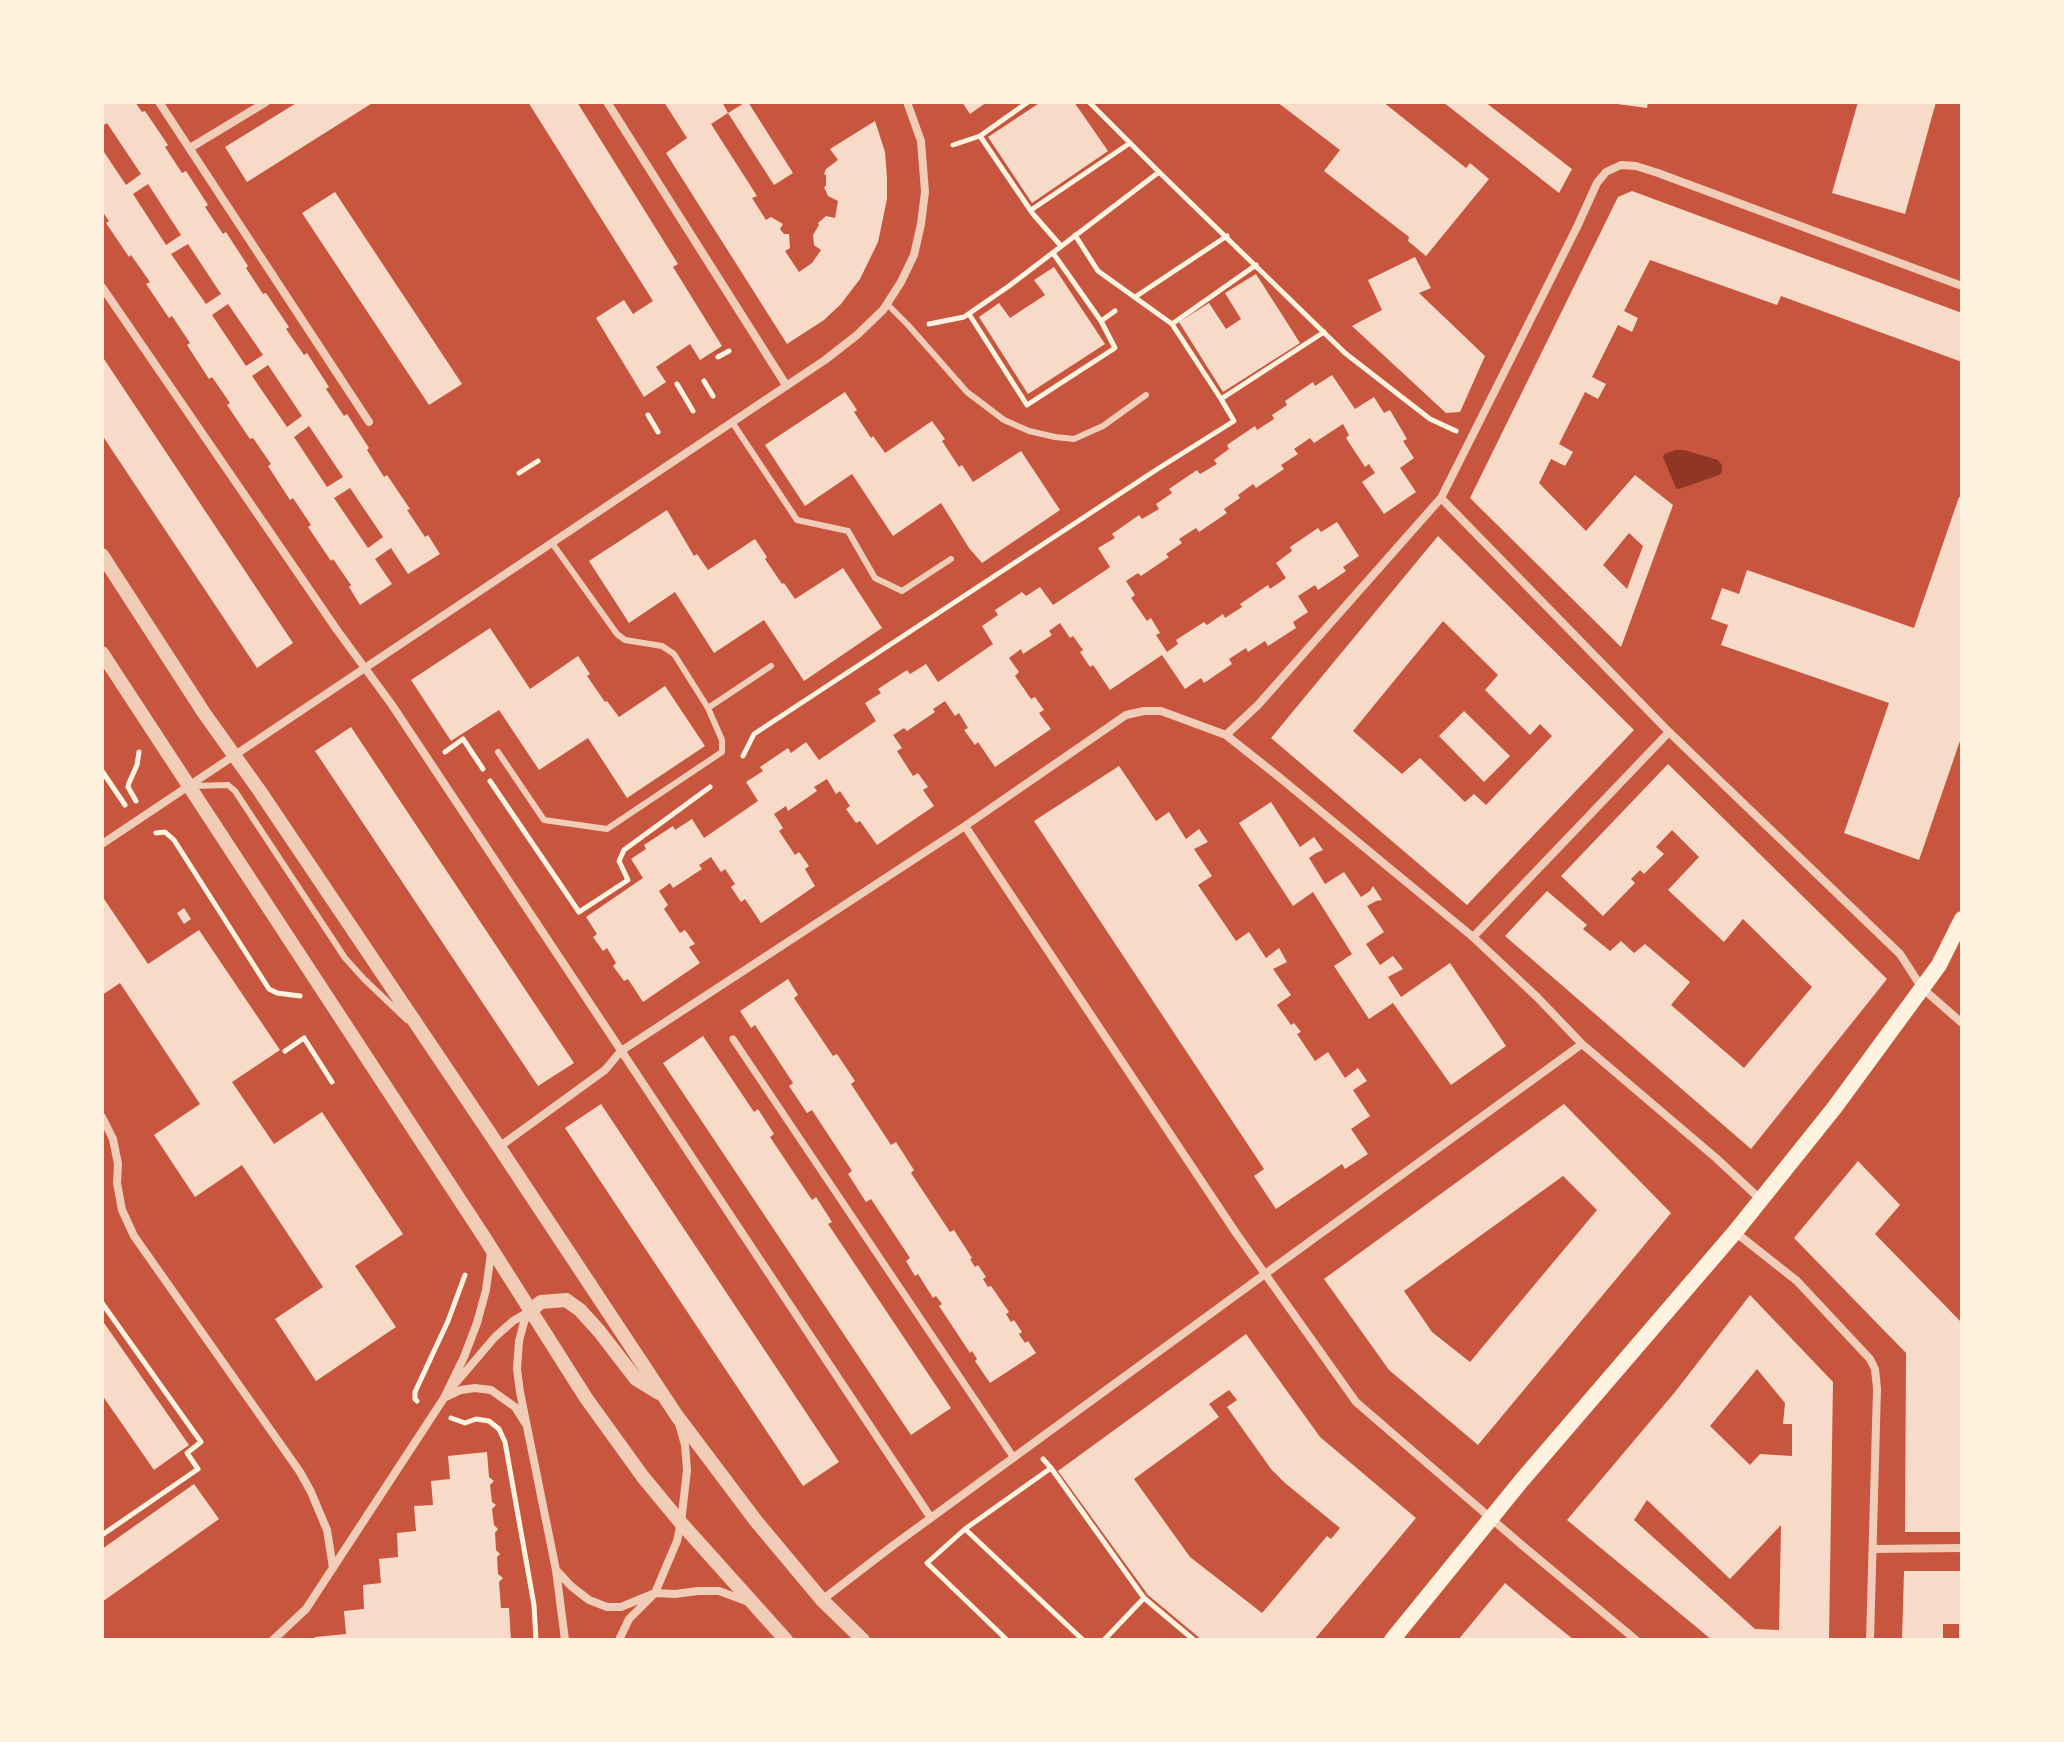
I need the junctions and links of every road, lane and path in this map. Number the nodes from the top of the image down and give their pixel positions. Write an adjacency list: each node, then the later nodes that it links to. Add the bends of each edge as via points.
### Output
1 (159, 102): 10 (street)
2 (266, 102): 10 (street)
3 (607, 102): 32 (street)
4 (907, 102): 21 (street, via 921,141 925,192 914,255)
5 (1028, 102): 7 (path)
6 (1089, 102): 8 (path)
7 (980, 136): 9 (path); 12 (path)
8 (1130, 143): 11 (path); 12 (path)
9 (953, 145)
10 (190, 148): 38 (street)
11 (1159, 172): 13 (path); 14 (path)
12 (1031, 210): 15 (path)
13 (1075, 235): 15 (path); 20 (path, via 1098,271)
14 (1227, 236): 17 (path); 20 (path)
15 (1061, 246): 16 (path)
16 (1053, 253): 23 (path); 24 (path)
17 (1256, 265): 25 (path); 27 (path)
18 (1962, 286): 41 (street, via 1658,173 1621,165 1597,183)
19 (102, 287): 50 (street)
20 (1135, 297): 25 (path)
21 (887, 304): 32 (street, via 857,335); 33 (lane, via 967,392 1004,420 1029,431 1074,439 1103,426)
22 (1115, 311): 24 (path)
23 (969, 314): 24 (path, via 1027,405 1115,348); 26 (path)
24 (1101, 321)
25 (1172, 324): 35 (path)
26 (920, 325)
27 (1324, 332): 35 (path); 41 (path, via 1430,419)
28 (729, 351): 29 (path)
29 (718, 357)
30 (704, 381): 34 (path)
31 (677, 384): 36 (path)
32 (786, 385): 39 (street)
33 (1146, 395)
34 (713, 396)
35 (1221, 399): 58 (path, via 1234,421 754,734)
36 (693, 411)
37 (648, 415): 40 (path)
38 (369, 422)
39 (732, 422): 45 (street); 47 (lane, via 797,520 848,531 875,578 902,591)
40 (658, 432)
41 (1472, 437): 44 (street)
42 (538, 461): 43 (path)
43 (519, 473)
44 (1441, 498): 52 (street); 53 (street)
45 (552, 543): 50 (street); 51 (lane, via 617,634 674,654)
46 (102, 555): 57 (street)
47 (951, 559)
48 (102, 653): 61 (street)
49 (771, 666): 51 (lane)
50 (366, 669): 57 (street); 76 (street)
51 (708, 708): 56 (lane, via 722,752 607,829 544,820)
52 (1669, 732): 68 (street); 69 (street, via 1900,954)
53 (1226, 735): 64 (street, via 1161,711 1126,715); 68 (street)
54 (137, 744): 62 (path, via 139,756 128,787)
55 (451, 748): 60 (path, via 463,739 579,912 628,880 619,861 624,850)
56 (498, 752)
57 (236, 756): 61 (street); 72 (street)
58 (737, 767)
59 (102, 771): 63 (path)
60 (712, 785)
61 (188, 787): 66 (street); 72 (lane, via 228,785 235,791 345,958); 82 (street)
62 (133, 797)
63 (125, 805)
64 (965, 826): 76 (street); 84 (street)
65 (157, 834): 70 (path, via 165,832 174,840 269,989)
66 (102, 844)
67 (1962, 919): 69 (main road)
68 (1473, 937): 74 (street)
69 (1922, 988): 71 (street); 80 (main road)
70 (306, 1001)
71 (1962, 1023)
72 (427, 1039): 79 (street)
73 (733, 1039): 94 (street)
74 (1582, 1044): 80 (street); 84 (street)
75 (285, 1051): 77 (path, via 304,1038)
76 (621, 1051): 79 (street, via 605,1070); 96 (street)
77 (332, 1082)
78 (102, 1117): 103 (street, via 113,1139 122,1210 134,1236 300,1472 327,1530)
79 (499, 1147): 87 (street)
80 (1760, 1199): 81 (main road)
81 (1735, 1232): 97 (main road); 102 (street, via 1797,1281 1875,1369)
82 (492, 1249): 86 (street); 88 (street, via 477,1323)
83 (467, 1269): 89 (path, via 415,1392)
84 (1265, 1274): 93 (street); 97 (street, via 1356,1402)
85 (102, 1303): 100 (path, via 201,1442 187,1453 198,1469)
86 (530, 1311): 87 (street, via 541,1302 566,1300 599,1331 636,1379); 88 (street, via 495,1337); 92 (street, via 519,1341 517,1369); 98 (street, via 586,1398)
87 (663, 1395): 90 (street)
88 (444, 1398): 92 (street, via 461,1390 491,1390 515,1407); 103 (street)
89 (418, 1403)
90 (677, 1416): 98 (street, via 687,1470); 107 (street)
91 (460, 1423): 110 (path, via 489,1421 505,1442)
92 (530, 1431): 104 (street)
93 (1032, 1445): 94 (street); 95 (path)
94 (1014, 1458): 96 (street)
95 (1051, 1468): 99 (path); 106 (path)
96 (931, 1518): 107 (street)
97 (1491, 1518): 119 (main road); 120 (street)
98 (681, 1523): 105 (street); 108 (street)
99 (965, 1529): 115 (path, via 927,1563); 116 (path)
100 (102, 1535)
101 (1962, 1548): 102 (street)
102 (1873, 1549): 121 (street)
103 (333, 1568): 109 (street, via 306,1609)
104 (556, 1570): 105 (street, via 589,1600 607,1607); 111 (street)
105 (655, 1593): 108 (street, via 719,1591); 112 (street, via 629,1619)
106 (1144, 1598): 117 (path); 118 (path)
107 (822, 1600): 114 (street)
108 (755, 1605): 113 (street)
109 (273, 1640)
110 (536, 1640)
111 (565, 1640)
112 (619, 1640)
113 (786, 1640)
114 (863, 1640)
115 (1007, 1640)
116 (1083, 1640)
117 (1104, 1640)
118 (1194, 1640)
119 (1392, 1640)
120 (1636, 1640)
121 (1870, 1640)

